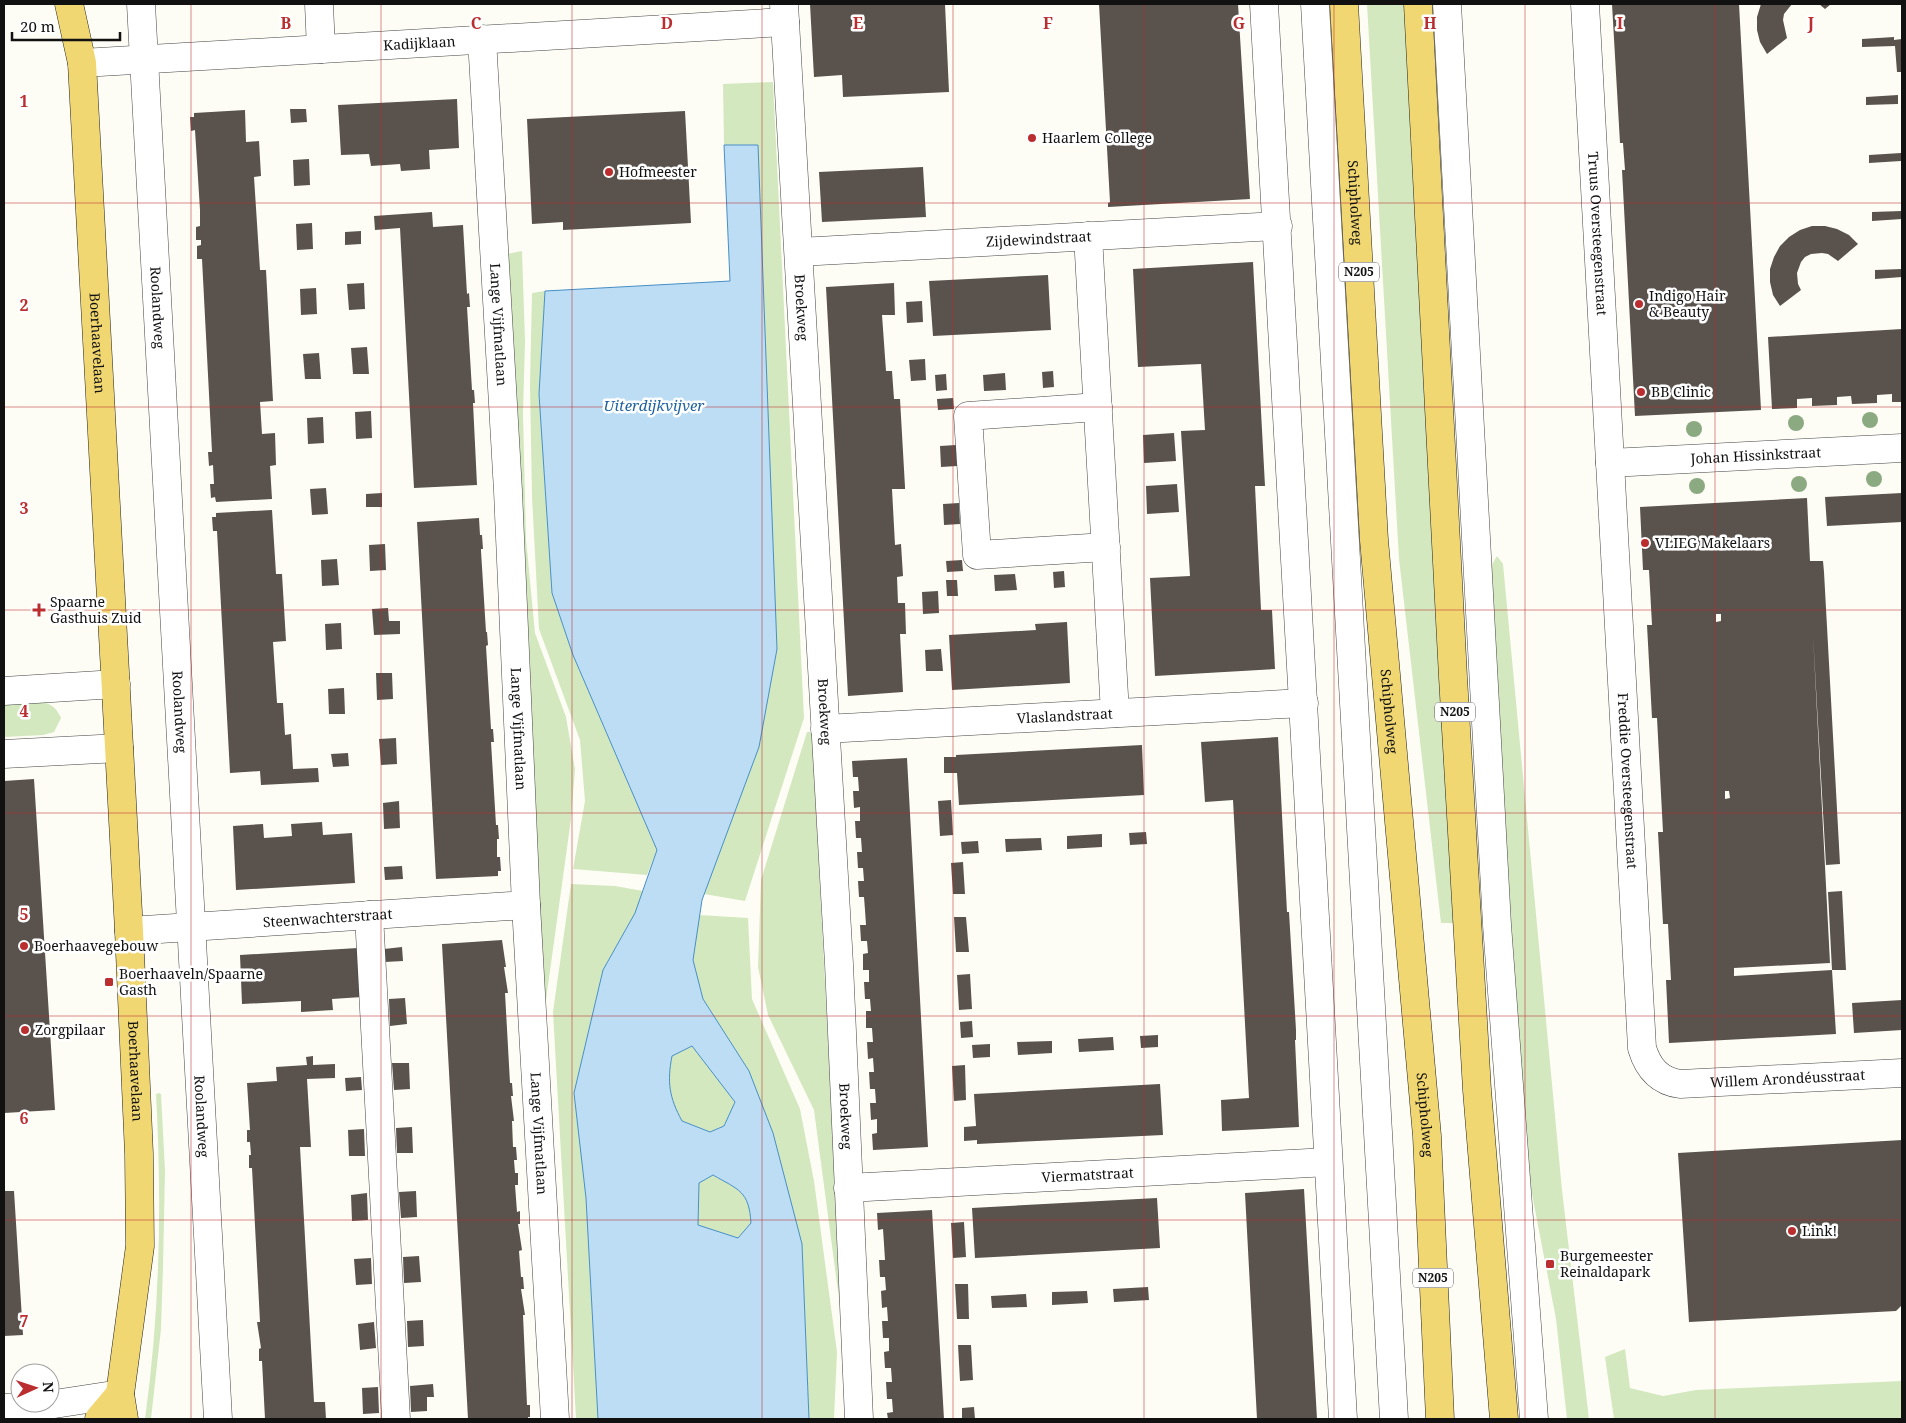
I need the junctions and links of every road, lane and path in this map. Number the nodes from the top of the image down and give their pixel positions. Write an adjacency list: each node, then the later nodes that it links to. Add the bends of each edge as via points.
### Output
1 (69, 4): 14 (main road, Boerhaavelaan)
2 (141, 4): 13 (street, Roolandweg)
3 (319, 4): 12 (street)
4 (1264, 4): 15 (street)
5 (1315, 4): 45 (street, Schipholweg / N205)
6 (1344, 4): 46 (main road, Schipholweg / N205, via 1374,540 1427,1136)
7 (1418, 4): 47 (main road, N205, via 1476,1080)
8 (1447, 4): 48 (street, N205, via 1497,925)
9 (1584, 4): 20 (street, Truus Oversteegenstraat)
10 (784, 13): 11 (street, Kadijklaan); 17 (street, Broekweg)
11 (482, 39): 12 (street, Kadijklaan); 29 (street, Lange Vijfmatlaan, via 508,491)
12 (321, 49): 13 (street, Kadijklaan)
13 (144, 59): 14 (street, Kadijklaan); 31 (street, Roolandweg)
14 (82, 63): 22 (main road, Boerhaavelaan)
15 (1278, 226): 16 (street, Zijdewindstraat); 24 (street)
16 (1088, 236): 17 (street, Zijdewindstraat); 18 (street)
17 (799, 252): 26 (street, Broekweg)
18 (1098, 407): 21 (street); 21 (street, via 968,416 977,555)
19 (1902, 448): 20 (street, Johan Hissinkstraat)
20 (1610, 464): 34 (street, Freddie Oversteegenstraat, via 1642,1048 1652,1070)
21 (1106, 547): 25 (street)
22 (116, 684): 23 (street); 27 (main road, Boerhaavelaan)
23 (4, 691)
24 (1304, 703): 25 (street, Vlaslandstraat); 35 (street)
25 (1115, 713): 26 (street, Vlaslandstraat)
26 (825, 729): 36 (street, Broekweg)
27 (118, 748): 28 (street); 32 (main road, Boerhaavelaan)
28 (4, 754)
29 (526, 905): 30 (street, Steenwachterstraat); 42 (street, Lange Vijfmatlaan)
30 (369, 915): 31 (street, Steenwachterstraat); 41 (street)
31 (191, 926): 32 (street, Steenwachterstraat); 40 (street, Roolandweg)
32 (129, 931): 37 (main road, Boerhaavelaan, via 140,1246)
33 (1902, 1073): 34 (street, Willem Arondéusstraat)
34 (1672, 1083)
35 (1328, 1162): 36 (street, Viermatstraat); 44 (street)
36 (848, 1188): 43 (street, Broekweg)
37 (122, 1406): 38 (street); 39 (main road)
38 (4, 1408)
39 (99, 1419)
40 (218, 1419)
41 (396, 1419)
42 (555, 1419)
43 (859, 1419)
44 (1343, 1419)
45 (1394, 1419)
46 (1440, 1419)
47 (1504, 1419)
48 (1534, 1419)

